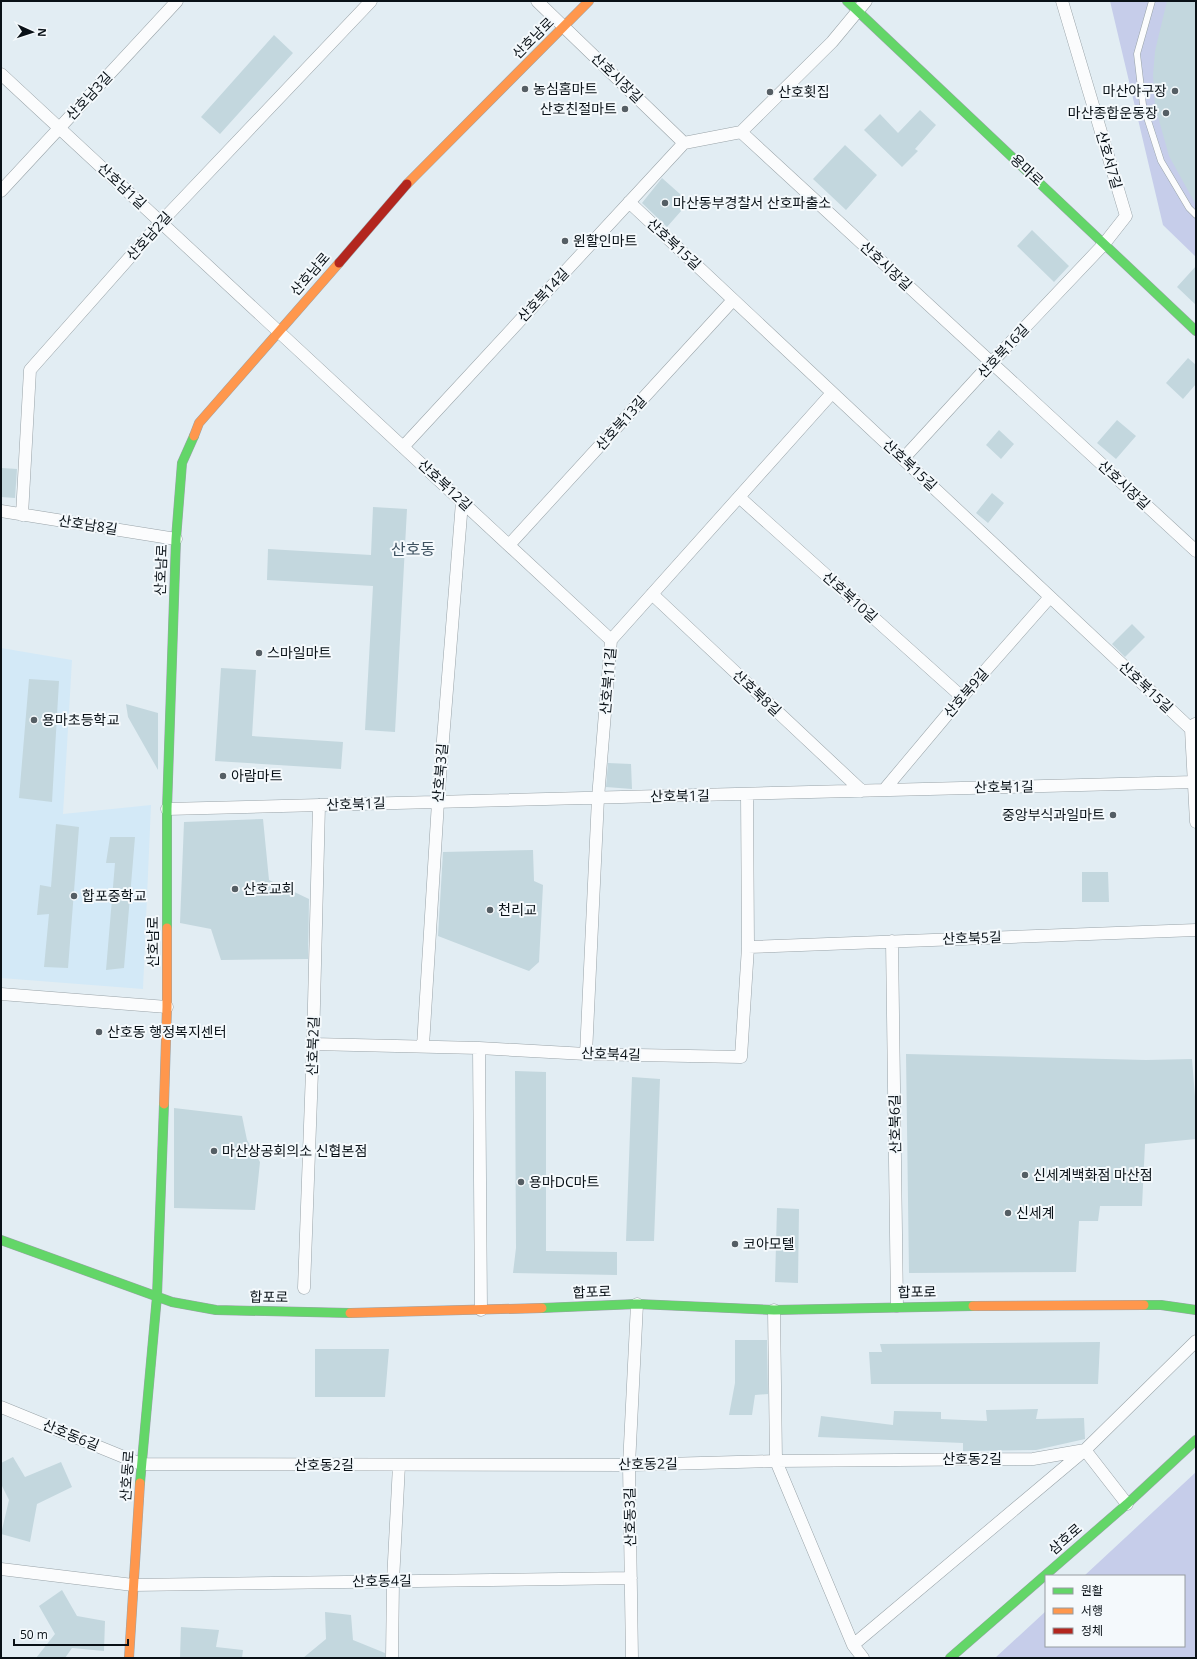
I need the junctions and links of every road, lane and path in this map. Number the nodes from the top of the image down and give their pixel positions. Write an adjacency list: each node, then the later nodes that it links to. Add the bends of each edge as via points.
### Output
1 (177, 1): 12 (street, 산호남3길)
2 (371, 1): 18 (street, 산호남2길)
3 (537, 1): 10 (street)
4 (589, 1): 10 (main road, 산호남로)
5 (847, 1): 9 (main road, 용마로)
6 (866, 1): 9 (street)
7 (1062, 1): 19 (street, 산호서7길, via 1126,216)
8 (1152, 1): 17 (lane, via 1137,54 1143,105 1161,161 1189,208)
9 (857, 10): 13 (street, via 832,42); 19 (main road, 용마로)
10 (565, 26): 14 (street, 산호시장길); 21 (main road, 산호남로, via 410,181)
11 (1, 74): 12 (street, 산호남1길)
12 (60, 128): 15 (street, 산호남3길); 18 (street, 산호남1길)
13 (740, 132): 14 (street); 23 (street, 산호시장길)
14 (684, 143): 16 (street, 산호북14길)
15 (1, 192)
16 (629, 202): 20 (street, 산호북15길); 25 (street, 산호북14길)
17 (1196, 215)
18 (161, 222): 21 (street, 산호남1길); 30 (street, 산호남2길, via 30,370)
19 (1104, 244): 22 (main road, 용마로); 23 (street, 산호북16길)
20 (734, 300): 24 (street, 산호북15길); 32 (street, 산호북13길)
21 (278, 331): 25 (street, 산호북12길); 31 (main road, 산호남로, via 199,422 182,463)
22 (1196, 331)
23 (991, 362): 26 (street, 산호북16길); 33 (street, 산호시장길)
24 (832, 393): 26 (street, 산호북15길); 27 (street, 산호북11길)
25 (403, 447): 28 (street, 산호북12길)
26 (903, 459): 35 (street, 산호북15길)
27 (739, 497): 34 (street, 산호북11길); 37 (street, 산호북10길)
28 (462, 502): 32 (street, 산호북12길); 44 (street, 산호북3길)
29 (1, 511): 30 (street, 산호남8길)
30 (22, 515): 31 (street, 산호남8길)
31 (176, 539): 46 (main road, 산호남로)
32 (509, 545): 36 (street, 산호북12길)
33 (1196, 551)
34 (652, 594): 36 (street, 산호북11길); 41 (street, 산호북8길)
35 (1050, 597): 37 (street, 산호북9길); 38 (street, 산호북15길)
36 (611, 640): 43 (street, 산호북11길)
37 (962, 697): 40 (street, 산호북9길)
38 (1193, 726): 39 (street)
39 (1194, 782): 40 (street, 산호북1길); 47 (street)
40 (884, 790): 41 (street, 산호북1길)
41 (862, 791): 42 (street, 산호북1길)
42 (747, 794): 43 (street, 산호북1길); 50 (street, 산호북4길)
43 (598, 798): 44 (street, 산호북1길); 56 (street, 산호북11길)
44 (438, 802): 45 (street, 산호북1길); 54 (street, 산호북3길)
45 (319, 805): 46 (street, 산호북1길); 53 (street, 산호북2길)
46 (167, 809): 52 (main road, 산호남로)
47 (1196, 822)
48 (1196, 930): 49 (street, 산호북5길)
49 (892, 941): 50 (street, 산호북5길); 61 (street, 산호북6길)
50 (748, 947): 56 (street, 산호북4길, via 741,1057)
51 (1, 994): 52 (street)
52 (167, 1007): 59 (main road, 산호남로)
53 (313, 1044): 54 (street, 산호북4길); 58 (street, 산호북2길)
54 (423, 1046): 55 (street, 산호북4길)
55 (479, 1048): 56 (street, 산호북4길); 62 (street)
56 (586, 1054)
57 (1, 1240): 59 (main road, 합포로)
58 (304, 1288)
59 (157, 1296): 62 (main road, 합포로, via 172,1302 216,1310 375,1314); 70 (main road, 산호동로)
60 (637, 1304): 62 (main road, 합포로); 63 (main road, 합포로); 72 (street, 산호동3길)
61 (897, 1306): 63 (main road, 합포로); 64 (main road, 합포로, via 1161,1305)
62 (481, 1310)
63 (774, 1310): 69 (street)
64 (1196, 1310)
65 (1196, 1341): 68 (street)
66 (1, 1407): 70 (street, 산호동6길)
67 (1194, 1442): 73 (main road, 삼호로)
68 (1085, 1450): 69 (street, 산호동2길, via 1033,1459); 73 (street); 80 (street)
69 (776, 1461): 72 (street, 산호동2길); 80 (street)
70 (141, 1464): 71 (street, 산호동2길); 79 (main road, 산호동로)
71 (399, 1465): 72 (street, 산호동2길); 78 (street)
72 (629, 1465): 77 (street, 산호동3길)
73 (1127, 1504): 76 (main road, 삼호로)
74 (1, 1570): 79 (street, 산호동4길)
75 (1045, 1575): 84 (main road, 삼호로)
76 (1045, 1575)
77 (631, 1578): 78 (street, 산호동4길); 83 (street, 산호동3길)
78 (393, 1581): 79 (street, 산호동4길); 82 (street)
79 (133, 1585): 81 (main road, 산호동로)
80 (857, 1653)
81 (129, 1658)
82 (392, 1658)
83 (632, 1658)
84 (950, 1658)

